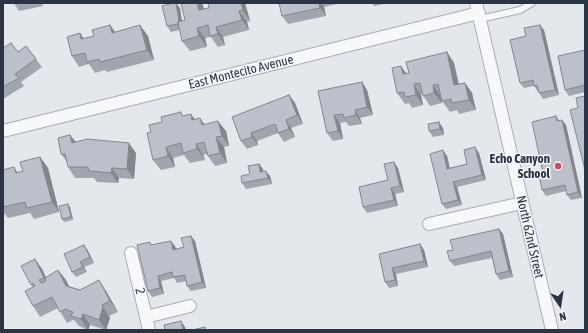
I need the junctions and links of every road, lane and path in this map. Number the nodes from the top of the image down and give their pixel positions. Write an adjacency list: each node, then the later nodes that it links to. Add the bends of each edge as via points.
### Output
1 (515, 3): 3 (lane)
2 (532, 3): 3 (lane)
3 (516, 11): 4 (lane)
4 (478, 12): 5 (street, East Montecito Avenue); 6 (street, North 62nd Street)
5 (3, 131)
6 (522, 203): 7 (street); 12 (street, North 62nd Street)
7 (429, 224)
8 (131, 253): 10 (street, 2)
9 (190, 306): 10 (street)
10 (146, 318): 11 (street, 2)
11 (149, 330)
12 (552, 330)

